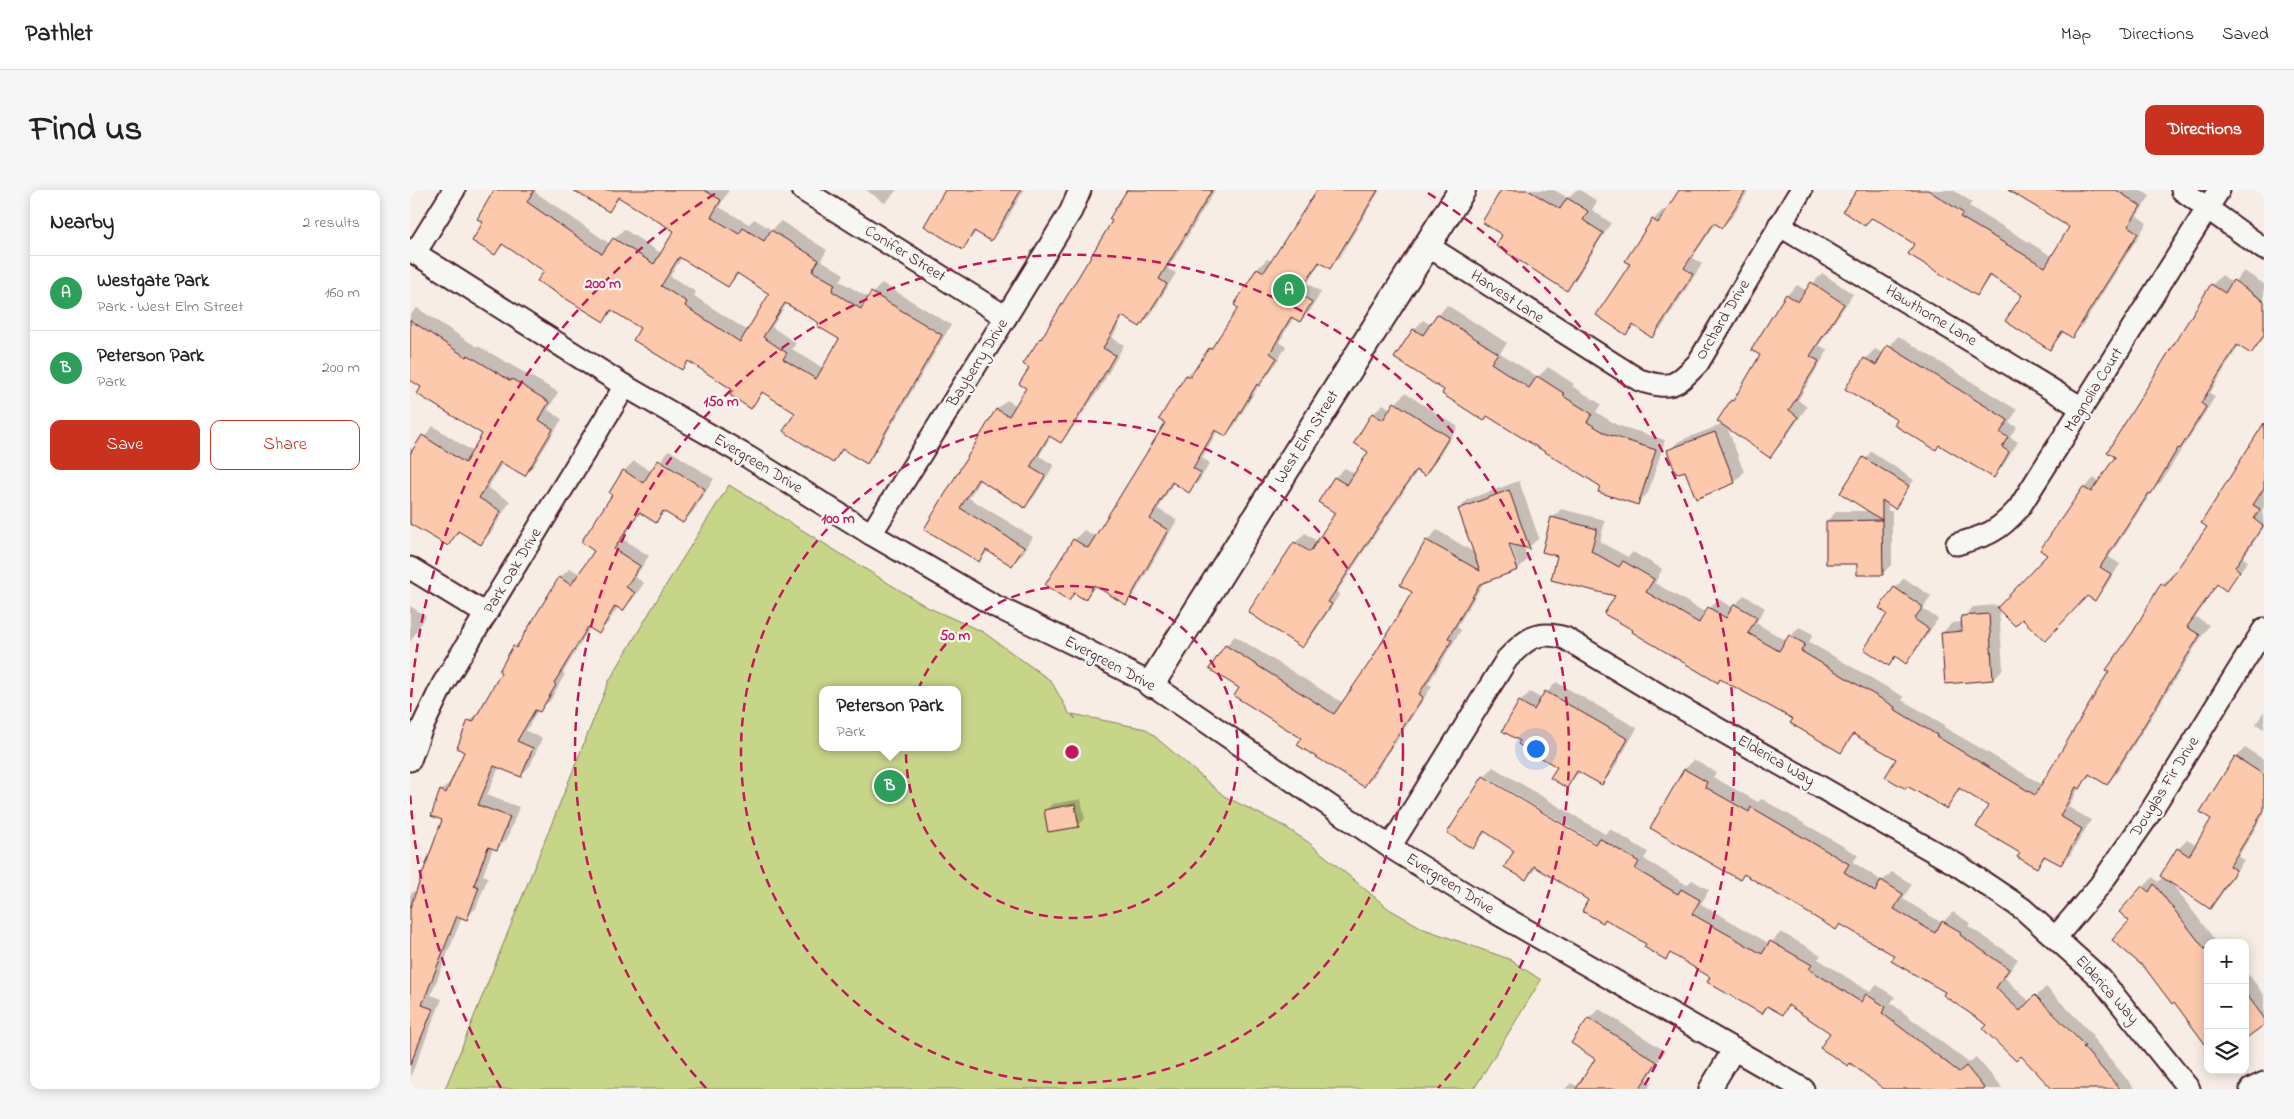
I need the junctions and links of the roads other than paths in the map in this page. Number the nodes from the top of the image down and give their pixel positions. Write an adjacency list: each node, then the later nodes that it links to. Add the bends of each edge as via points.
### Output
1 (454, 190): 12 (street)
2 (803, 190): 13 (street, Conifer Street)
3 (1080, 190): 13 (street, Bayberry Drive)
4 (1462, 190): 10 (street, West Elm Street)
5 (1801, 190): 9 (street, Orchard Drive)
6 (2182, 190): 8 (street)
7 (2219, 190): 8 (street, Magnolia Court)
8 (2208, 209): 11 (street); 16 (street, Magnolia Court)
9 (1779, 225): 14 (street, Orchard Drive, via 1698,364 1680,382 1662,388 1639,380); 16 (street, Hawthorne Lane)
10 (1428, 246): 14 (street, Harvest Lane); 22 (street, West Elm Street)
11 (2264, 249)
12 (412, 252): 15 (street, Evergreen Drive)
13 (1006, 317): 17 (street, Bayberry Drive)
14 (1586, 347)
15 (625, 386): 17 (street, Evergreen Drive, via 748,457); 20 (street, Park Oak Drive)
16 (2082, 408): 18 (street, Magnolia Court, via 2019,508 2003,526 1986,536)
17 (871, 534): 22 (street, Evergreen Drive, via 995,606)
18 (1957, 544)
19 (410, 568): 20 (street)
20 (486, 614): 23 (street, Park Oak Drive, via 443,684)
21 (2264, 630): 25 (street, Douglas Fir Drive, via 2146,819 2100,885)
22 (1151, 684): 24 (street, Evergreen Drive)
23 (410, 760)
24 (1390, 847): 25 (street, Elderica Way, via 1507,659 1524,641 1553,634 1959,866 2023,909); 26 (street, Evergreen Drive, via 1492,911)
25 (2056, 937): 30 (street, Elderica Way, via 2101,979)
26 (1734, 1049): 28 (street); 29 (street, Evergreen Drive)
27 (2264, 1083): 31 (street)
28 (1710, 1089)
29 (1803, 1089)
30 (2189, 1089)
31 (2251, 1089)

